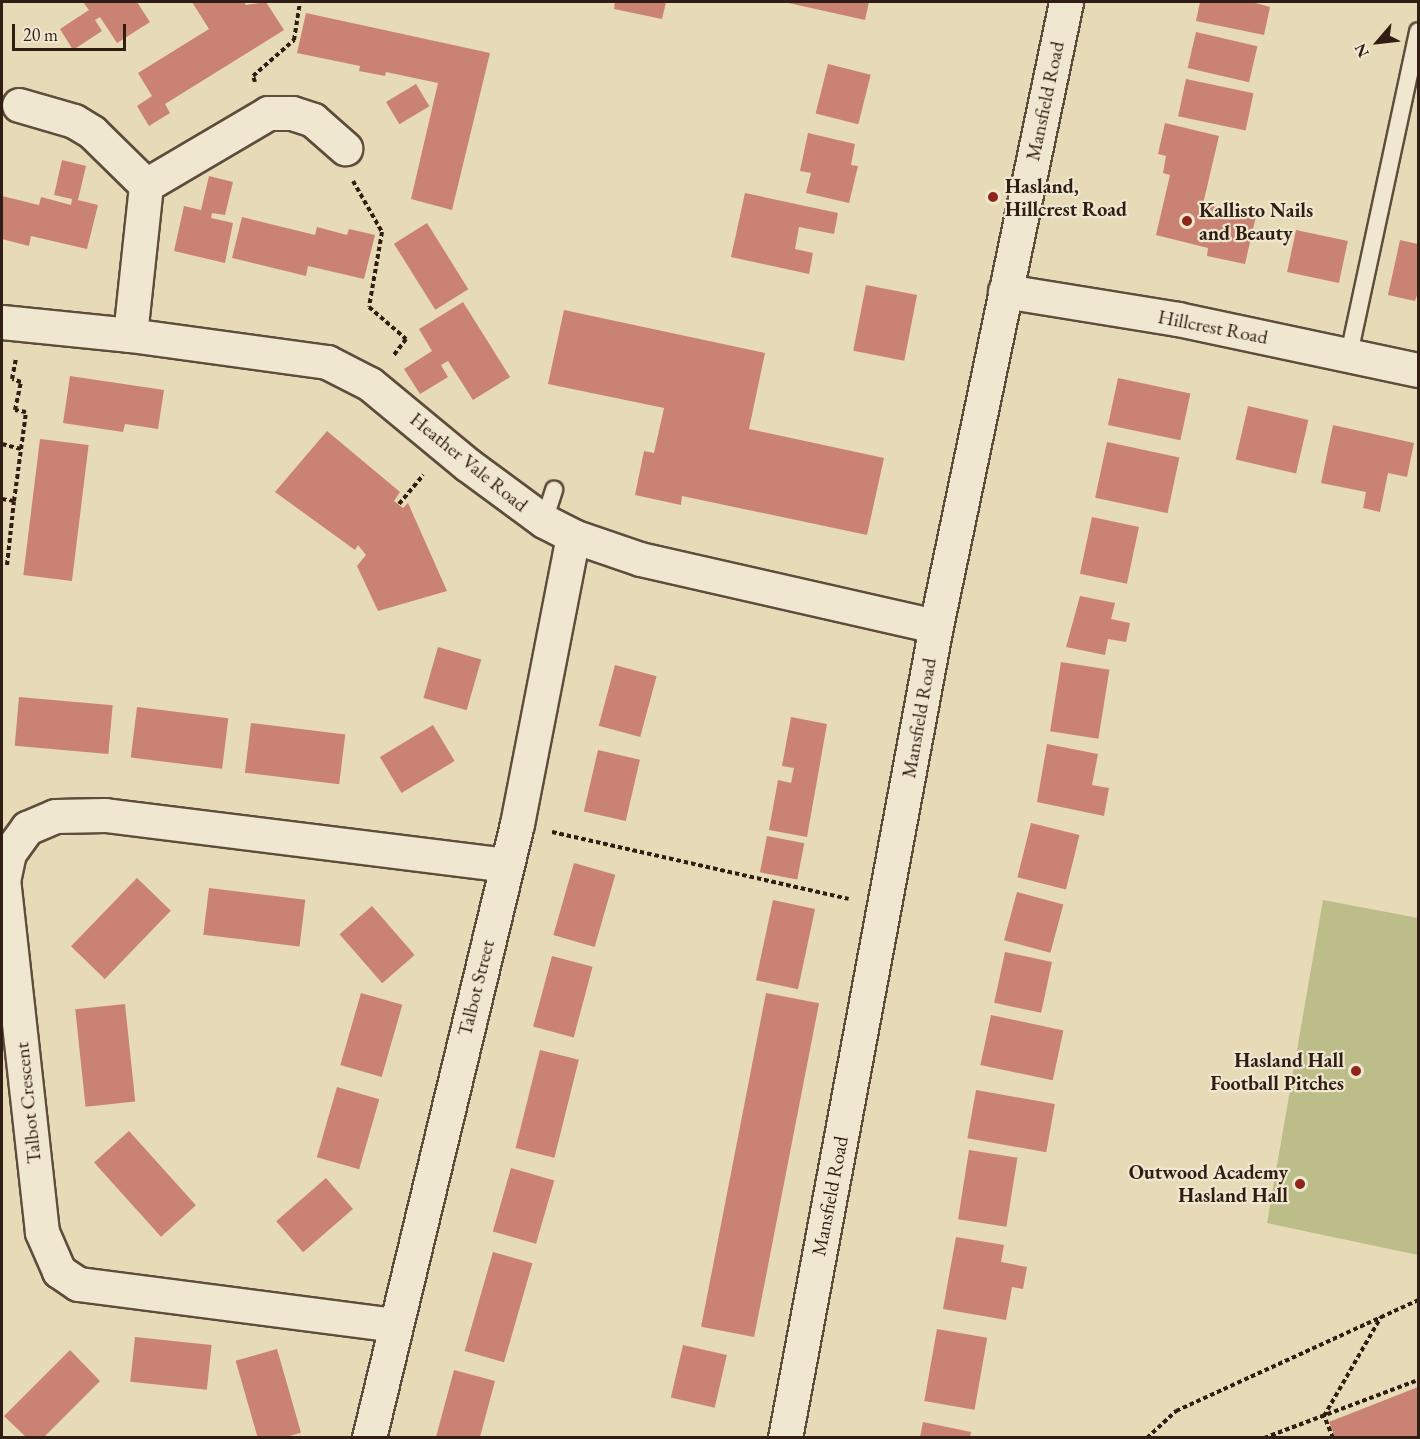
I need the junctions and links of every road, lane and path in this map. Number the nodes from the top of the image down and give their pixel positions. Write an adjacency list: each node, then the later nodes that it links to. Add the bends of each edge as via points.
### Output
1 (300, 2): 5 (path, via 294,40 253,76)
2 (1066, 2): 8 (street, Mansfield Road)
3 (1419, 31): 11 (lane)
4 (19, 105): 7 (street, via 74,121 92,132)
5 (268, 113): 6 (street, via 292,113 313,120); 7 (street)
6 (345, 148): 13 (path, via 356,191 382,232 369,308 406,339)
7 (146, 185): 10 (street)
8 (1005, 291): 11 (street, Hillcrest Road, via 1178,319); 22 (street, Mansfield Road)
9 (11, 323): 10 (street, Heather Vale Road); 15 (path, via 12,379 21,382 15,410 26,412)
10 (130, 334): 13 (street, Heather Vale Road, via 327,362)
11 (1349, 354): 12 (street, Hillcrest Road)
12 (1419, 370)
13 (370, 384): 19 (street, Heather Vale Road, via 468,465)
14 (2, 444): 15 (path)
15 (21, 449): 18 (path)
16 (554, 490): 19 (lane)
17 (2, 499): 18 (path)
18 (14, 501): 21 (path)
19 (544, 521): 20 (street, Heather Vale Road)
20 (573, 536): 22 (street, Heather Vale Road, via 640,559); 23 (street, Talbot Street)
21 (7, 565)
22 (936, 626): 25 (street, Mansfield Road)
23 (516, 824): 24 (street, Talbot Street); 25 (path)
24 (506, 865): 28 (street, Talbot Street); 28 (street, Talbot Crescent, via 105,815 65,816 27,828 9,853 3,881 42,1232 59,1271 78,1284)
25 (885, 907): 32 (street, Mansfield Road)
26 (1419, 1300): 27 (path)
27 (1381, 1317): 30 (path); 33 (path, via 1176,1411)
28 (395, 1325): 31 (street, Talbot Street)
29 (1419, 1380): 30 (path)
30 (1324, 1416): 34 (path); 35 (path)
31 (369, 1437)
32 (785, 1437)
33 (1147, 1437)
34 (1264, 1437)
35 (1333, 1437)

